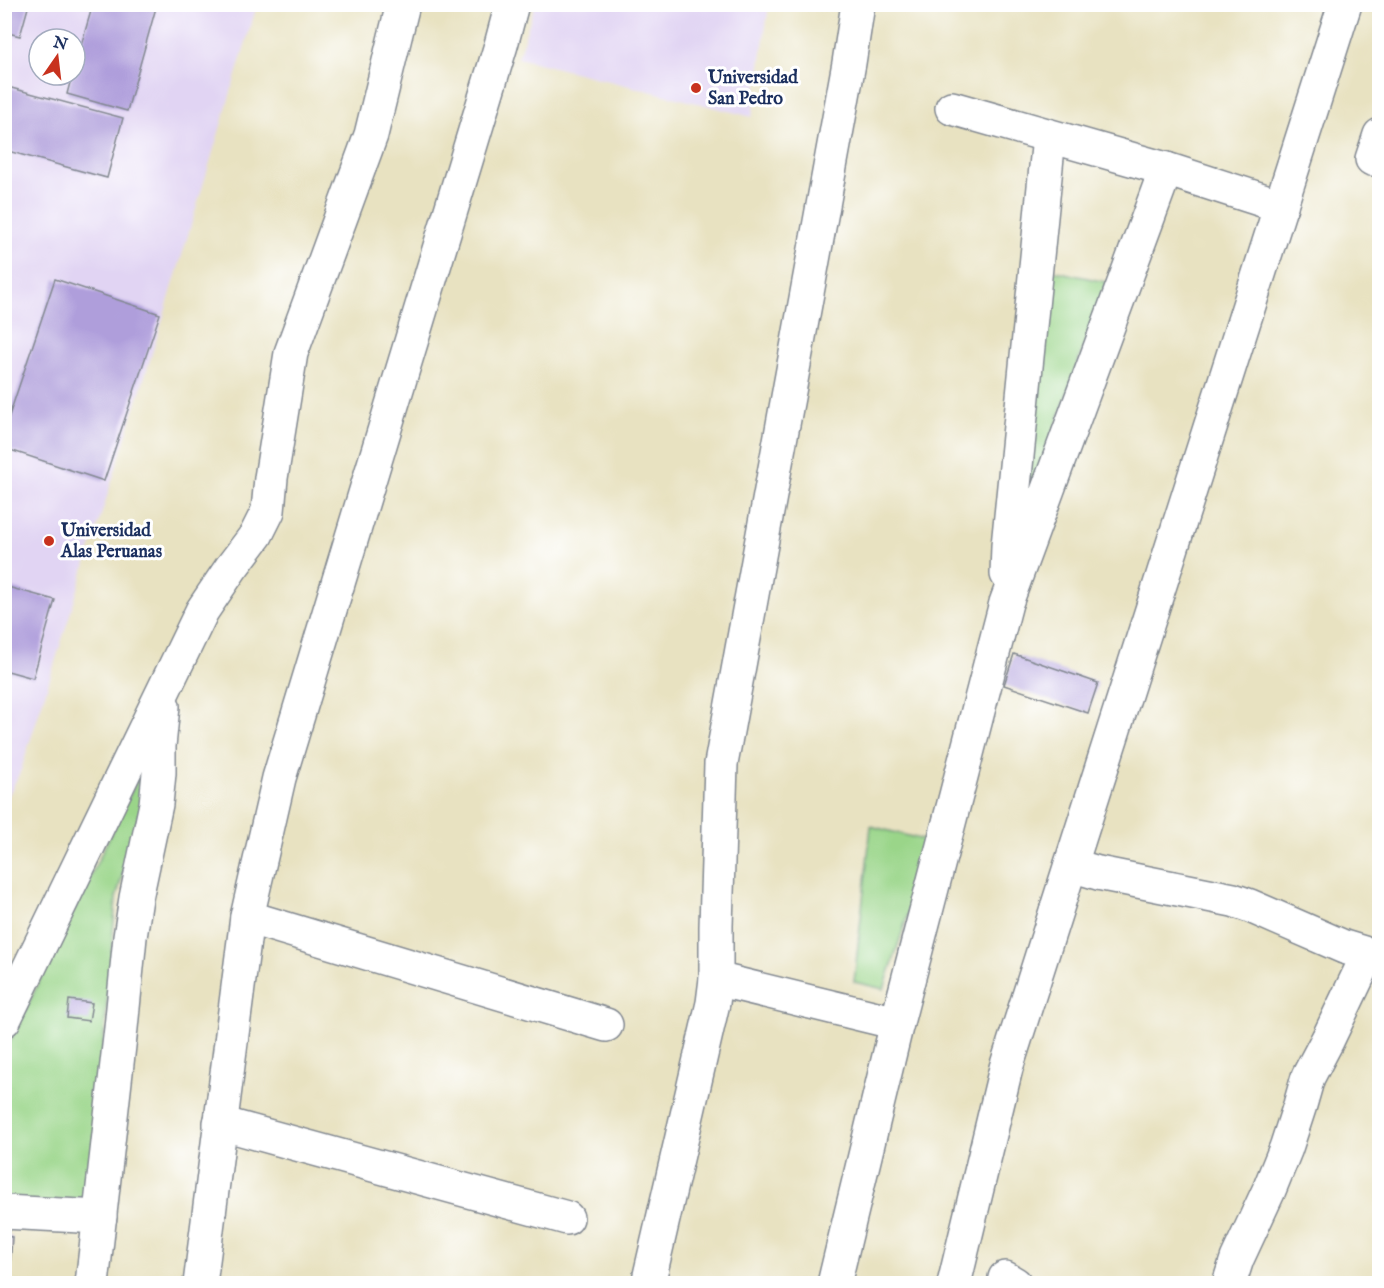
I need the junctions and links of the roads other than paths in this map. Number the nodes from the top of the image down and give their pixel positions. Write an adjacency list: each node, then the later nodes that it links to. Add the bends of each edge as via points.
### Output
1 (403, 4): 10 (street, via 371,135 291,353 268,511 256,535 202,611)
2 (512, 4): 12 (street, via 279,778)
3 (858, 4): 14 (street, via 721,764)
4 (1345, 4): 8 (street)
5 (952, 108): 6 (street)
6 (1049, 136): 7 (street); 9 (street, via 1008,546)
7 (1166, 169): 8 (street); 9 (street)
8 (1281, 206): 11 (street)
9 (1006, 603): 16 (street)
10 (162, 693): 15 (street); 20 (street, via 156,804 130,937)
11 (1071, 865): 13 (street, via 1233,900); 26 (street, via 1006,1068)
12 (247, 917): 17 (street); 18 (street)
13 (1374, 956): 27 (street, via 1308,1077 1286,1148)
14 (716, 979): 16 (street); 24 (street)
15 (4, 1020)
16 (897, 1023): 25 (street)
17 (606, 1025)
18 (220, 1123): 21 (street); 23 (street)
19 (4, 1212): 20 (street)
20 (100, 1218): 22 (street)
21 (567, 1218)
22 (92, 1284)
23 (200, 1284)
24 (648, 1284)
25 (834, 1284)
26 (954, 1284)
27 (1229, 1284)

